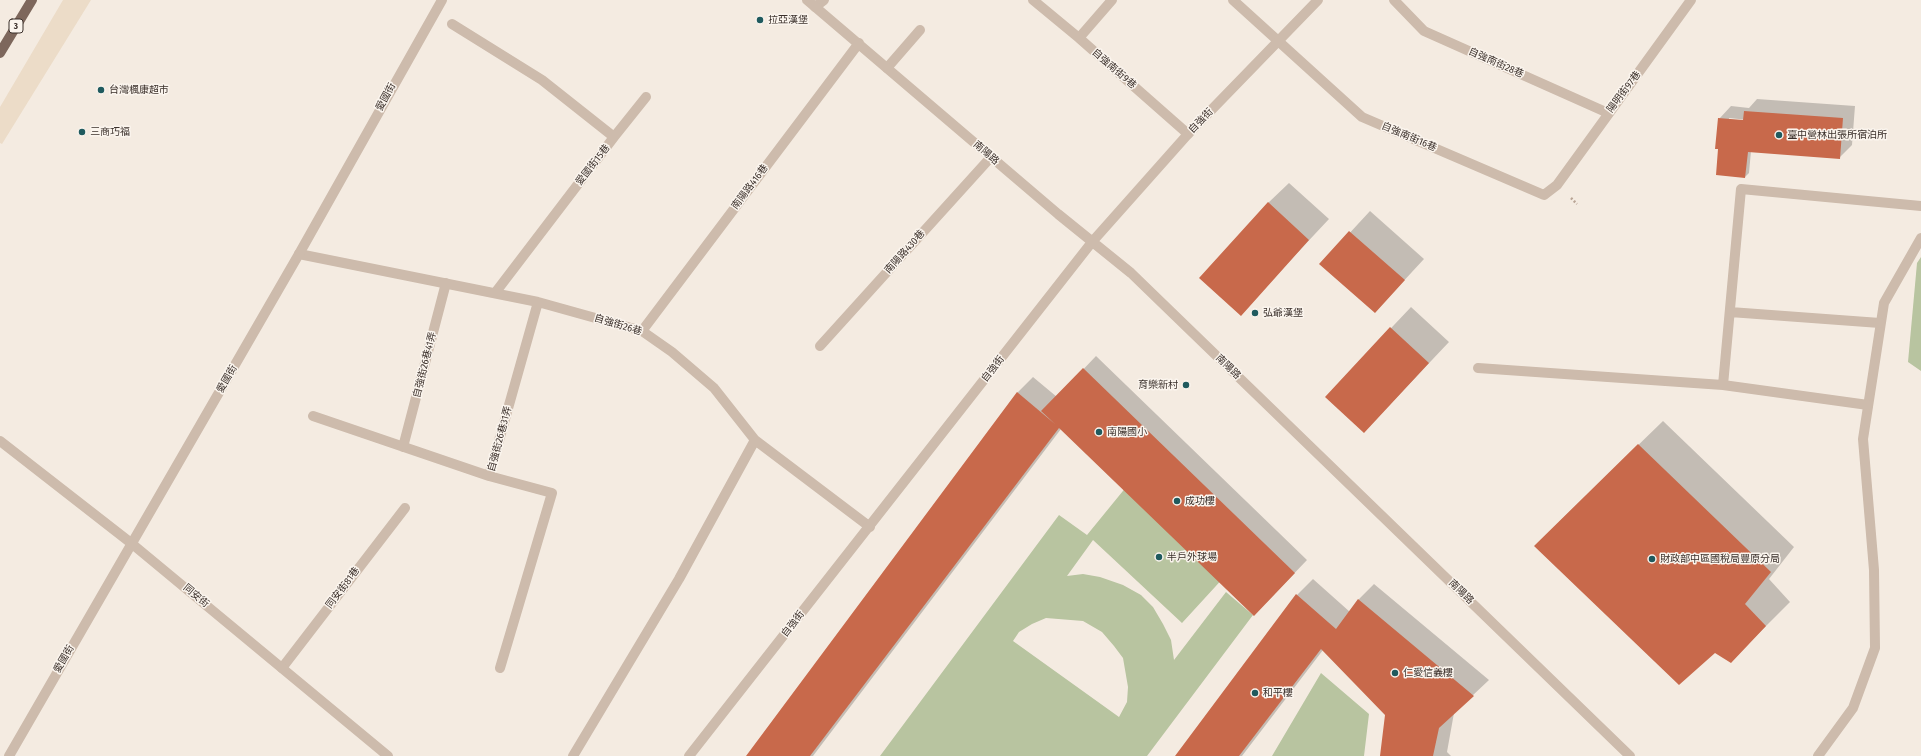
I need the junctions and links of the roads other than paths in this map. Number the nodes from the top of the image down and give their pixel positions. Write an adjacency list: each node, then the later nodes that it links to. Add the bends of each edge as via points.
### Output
1 (32, 0): 17 (main road, 3)
2 (442, 0): 28 (street, 愛國街)
3 (807, 0): 11 (street, 南陽路)
4 (824, 0): 11 (street)
5 (1033, 0): 14 (street, 自強南街9巷)
6 (1112, 0): 14 (street)
7 (1233, 0): 15 (street)
8 (1318, 0): 15 (street, 自強街)
9 (1394, 0): 20 (street, 自強南街28巷, via 1424,31)
10 (1691, 0): 20 (street, 陽明街97巷)
11 (815, 7): 16 (street, 南陽路)
12 (452, 24): 22 (street, 愛國街15巷, via 542,80)
13 (920, 30): 18 (street)
14 (1078, 38): 21 (street, 自強南街9巷)
15 (1279, 41): 21 (street, 自強街); 24 (street, 自強南街16巷, via 1362,117 1544,195)
16 (859, 43): 18 (street, 南陽路); 34 (street, 南陽路416巷)
17 (0, 52)
18 (887, 68): 23 (street, 南陽路)
19 (646, 97): 22 (street)
20 (1608, 113): 24 (street, 陽明街97巷)
21 (1188, 134): 27 (street, 自強街)
22 (614, 137): 30 (street, 愛國街15巷)
23 (991, 157): 27 (street, 南陽路); 35 (street, 南陽路430巷)
24 (1557, 185)
25 (1921, 206): 32 (street, via 1741,189)
26 (1921, 238): 33 (street, via 1884,303)
27 (1092, 242): 45 (street, 自強街); 53 (street, 南陽路, via 1137,278)
28 (299, 254): 29 (street, 自強街26巷); 46 (street, 愛國街)
29 (446, 283): 30 (street, 自強街26巷); 42 (street, 自強街26巷41弄)
30 (495, 293): 31 (street, 自強街26巷)
31 (538, 302): 34 (street, 自強街26巷); 43 (street, 自強街26巷31弄)
32 (1730, 312): 33 (street); 37 (street)
33 (1880, 323): 38 (street)
34 (642, 331): 40 (street, 自強街26巷, via 672,352 714,388)
35 (820, 346)
36 (1478, 368): 37 (street)
37 (1724, 385): 38 (street)
38 (1868, 405): 54 (street, via 1863,439 1874,570 1875,648 1853,708)
39 (313, 416): 42 (street)
40 (755, 440): 45 (street, 自強街26巷); 51 (street, via 679,579)
41 (0, 441): 46 (street, 同安街)
42 (403, 447): 43 (street)
43 (489, 476): 48 (street, 自強街26巷31弄, via 552,493)
44 (405, 508): 47 (street, 同安街81巷)
45 (870, 527): 52 (street, 自強街)
46 (131, 543): 47 (street, 同安街); 49 (street, 愛國街)
47 (282, 668): 50 (street, 同安街)
48 (500, 668)
49 (8, 756)
50 (388, 756)
51 (573, 756)
52 (689, 756)
53 (1630, 756)
54 (1818, 756)

